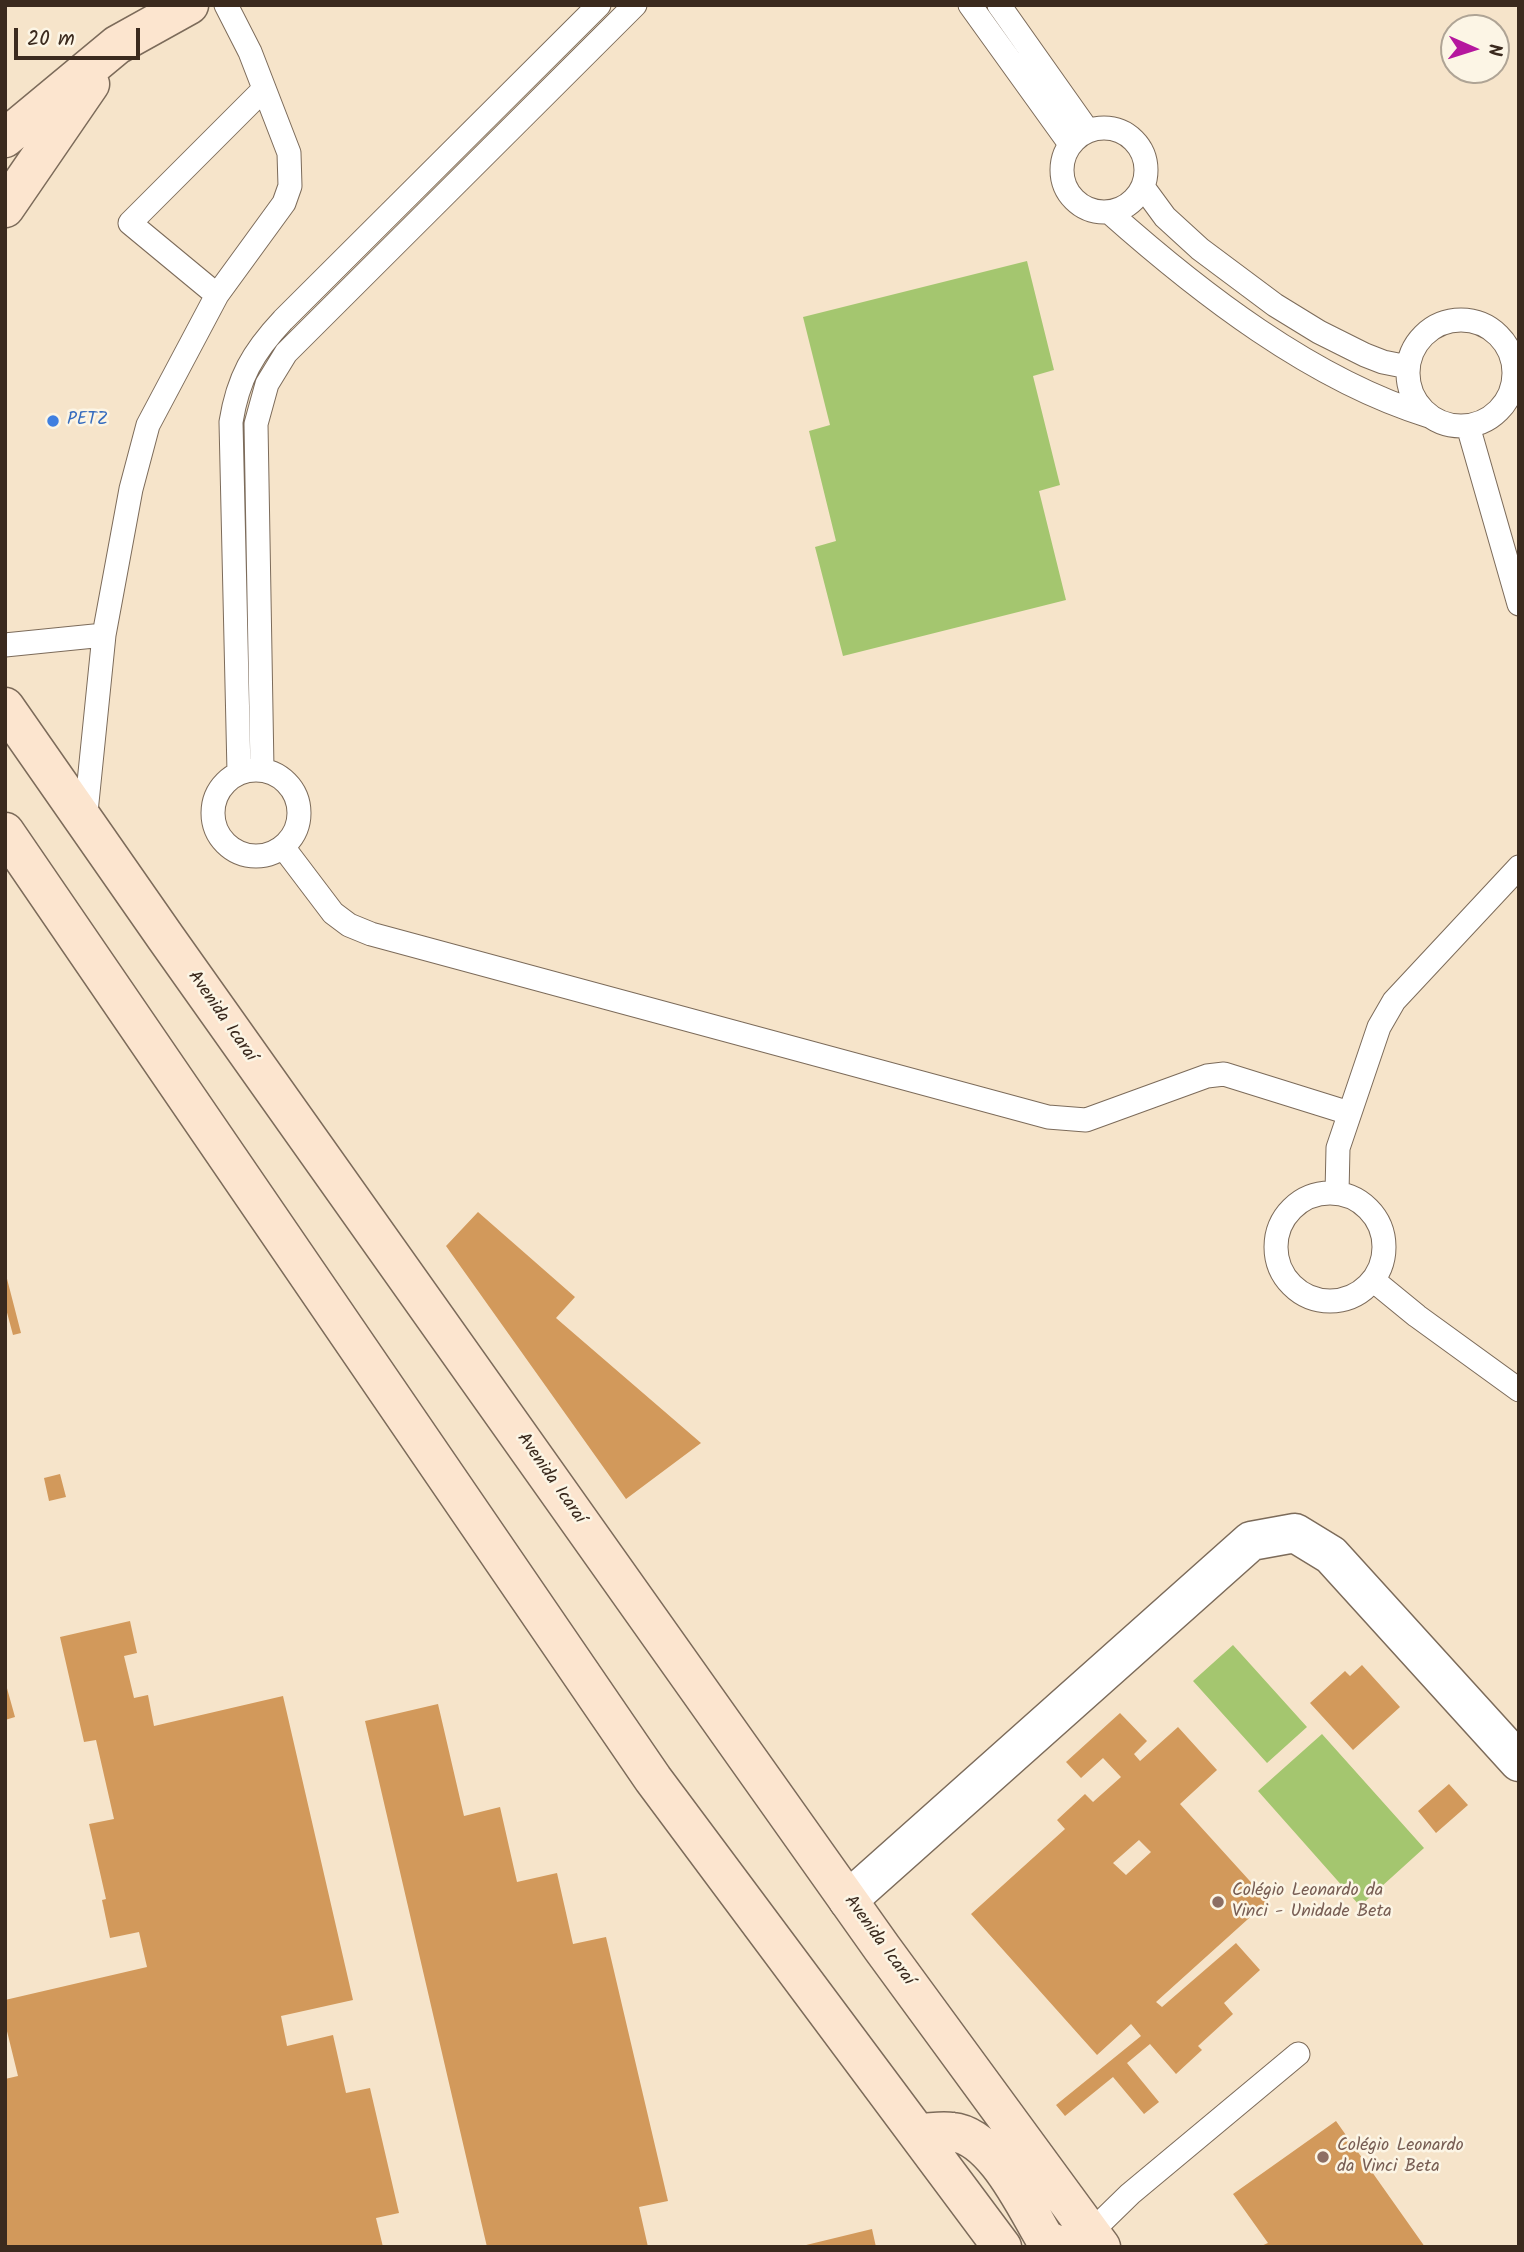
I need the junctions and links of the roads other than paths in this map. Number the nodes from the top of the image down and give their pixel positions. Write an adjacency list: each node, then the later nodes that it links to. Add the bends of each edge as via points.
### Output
1 (189, 5): 7 (main road)
2 (226, 5): 8 (lane)
3 (599, 5): 24 (lane, via 275,328 243,374 231,422)
4 (635, 5): 24 (lane, via 275,368 256,424)
5 (970, 5): 10 (lane)
6 (999, 5): 10 (lane)
7 (117, 45): 9 (main road); 12 (main road)
8 (264, 89): 14 (lane, via 289,153 290,186 284,203); 14 (lane, via 130,223)
9 (5, 138)
10 (1079, 138): 11 (lane, via 1098,128 1129,137 1138,144 1145,165); 13 (lane, via 1062,165 1065,187 1088,209)
11 (1143, 187): 13 (lane, via 1129,204); 16 (lane, via 1165,217 1200,249 1275,305 1365,355)
12 (5, 208)
13 (1109, 212): 18 (lane, via 1217,302 1275,341 1336,376)
14 (217, 295): 21 (lane, via 148,425 131,489)
15 (1514, 354): 16 (lane, via 1481,324 1454,321 1428,331); 17 (lane)
16 (1408, 367): 18 (lane, via 1412,394)
17 (1511, 408): 19 (lane)
18 (1429, 416): 19 (lane)
19 (1468, 426): 20 (lane)
20 (1519, 604)
21 (104, 635): 22 (lane); 25 (lane)
22 (5, 645)
23 (5, 707): 25 (main road, Avenida Icaraí)
24 (251, 771): 27 (lane, via 282,778 296,796 296,830); 27 (lane, via 222,786 216,796 216,830 230,847 250,856)
25 (85, 822): 34 (main road, Avenida Icaraí)
26 (5, 832): 36 (main road, via 653,1779)
27 (283, 847): 29 (lane, via 333,913 371,934 1048,1117 1086,1120 1224,1074)
28 (1519, 867): 29 (lane, via 1394,1001 1379,1027)
29 (1349, 1113): 30 (lane, via 1338,1148)
30 (1337, 1193): 31 (lane, via 1363,1203 1380,1226 1384,1254); 31 (lane, via 1310,1196 1287,1214 1277,1240 1280,1268 1297,1290 1323,1301 1350,1297)
31 (1373, 1280): 32 (lane)
32 (1519, 1390)
33 (1519, 1762): 34 (street, via 1331,1555 1296,1533 1251,1541)
34 (848, 1900): 37 (main road, Avenida Icaraí)
35 (1298, 2054): 37 (lane, via 1130,2194)
36 (919, 2133): 37 (main road, via 953,2132 976,2141 1002,2168 1045,2238 1056,2245); 38 (main road)
37 (1095, 2240)
38 (1002, 2247)

